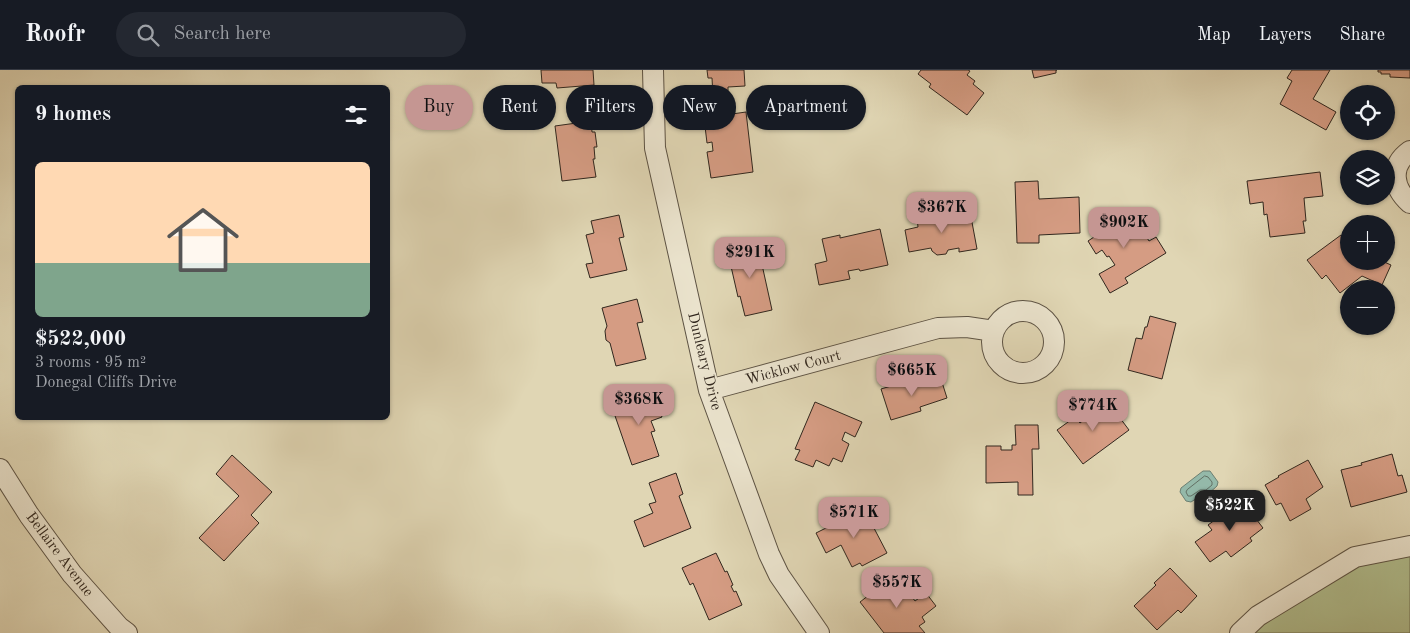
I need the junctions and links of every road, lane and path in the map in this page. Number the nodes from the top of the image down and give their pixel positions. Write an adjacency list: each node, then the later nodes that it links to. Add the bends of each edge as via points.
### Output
1 (653, 70): 5 (street, Dunleary Drive, via 655,148)
2 (1410, 151): 3 (street, via 1396,169 1398,188)
3 (1410, 203)
4 (994, 331): 5 (street, Wicklow Court, via 967,327 938,328)
5 (709, 390): 9 (street, Dunleary Drive, via 769,554 779,575)
6 (0, 469): 8 (street, Bellaire Avenue, via 72,574)
7 (1410, 546): 10 (street, via 1355,557 1258,616)
8 (127, 633)
9 (819, 633)
10 (1240, 633)

